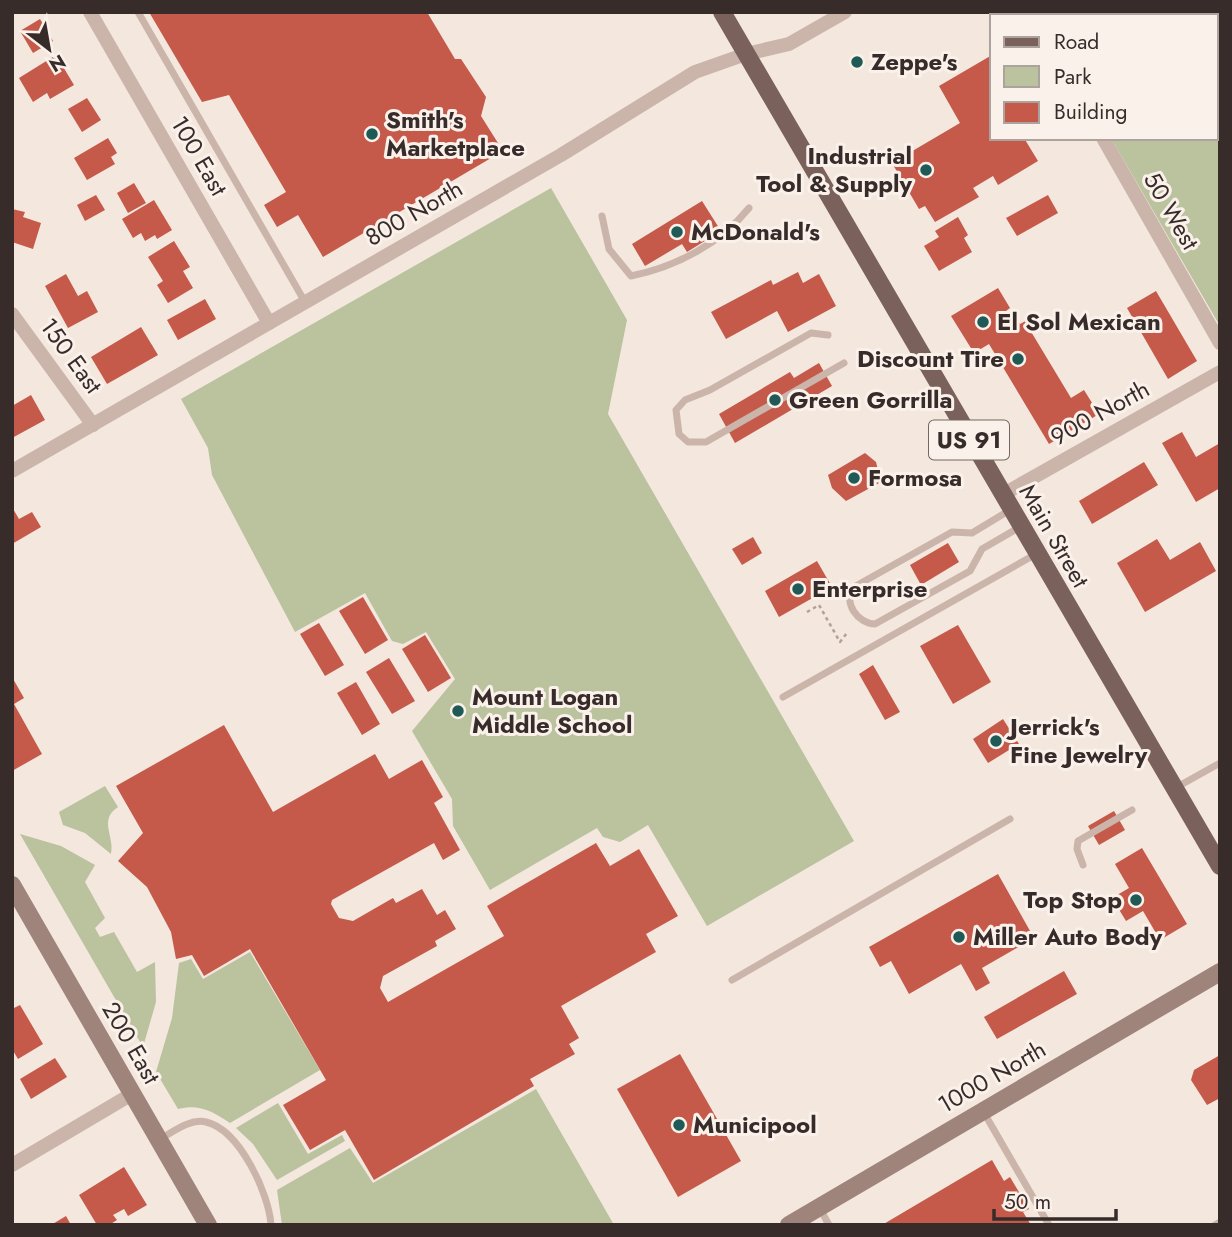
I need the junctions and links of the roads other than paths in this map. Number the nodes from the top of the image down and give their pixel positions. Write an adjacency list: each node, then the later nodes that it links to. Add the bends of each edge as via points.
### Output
1 (90, 12): 11 (street, 100 East)
2 (138, 12): 9 (lane)
3 (722, 12): 5 (main road, Main Street / US 91)
4 (845, 12): 5 (street, 800 North, via 789,44)
5 (746, 54): 9 (street, 800 North, via 695,72); 18 (main road, Main Street / US 91)
6 (1104, 140): 13 (street, 50 West)
7 (749, 208): 8 (lane, via 732,229 663,270 631,276 609,249)
8 (602, 216)
9 (305, 303): 11 (street, 800 North)
10 (12, 314): 16 (street, 150 East)
11 (269, 323): 16 (street, 800 North)
12 (828, 335): 14 (lane, via 811,333 685,400 676,410 679,433 688,442 706,442)
13 (1220, 343)
14 (844, 363)
15 (1220, 372): 18 (street, 900 North)
16 (93, 425): 17 (street, 800 North)
17 (12, 471)
18 (1006, 503): 19 (main road, Main Street / US 91); 19 (lane, via 972,533 952,532 854,587 849,602 859,619 875,624 970,571 982,549)
19 (1020, 527): 20 (main road, Main Street / US 91)
20 (1035, 554): 21 (lane); 23 (main road, Main Street / US 91)
21 (783, 697)
22 (1220, 763): 23 (lane)
23 (1173, 789): 27 (main road, Main Street / US 91)
24 (1132, 810): 26 (lane, via 1078,841)
25 (1010, 819): 30 (lane)
26 (1083, 864)
27 (1220, 866)
28 (13, 888): 31 (street, 200 East)
29 (1220, 972): 32 (street, 1000 North)
30 (732, 980)
31 (132, 1094): 33 (street, 200 East); 34 (street)
32 (983, 1111): 35 (street, 1000 North); 41 (lane)
33 (159, 1140): 37 (street, 200 East); 38 (lane, via 187,1123 205,1122 228,1136 252,1166 270,1207)
34 (12, 1165)
35 (819, 1207): 39 (street, 1000 North); 40 (lane)
36 (1220, 1222): 42 (lane)
37 (208, 1225)
38 (271, 1225)
39 (789, 1225)
40 (829, 1225)
41 (1049, 1225)
42 (1215, 1225)

